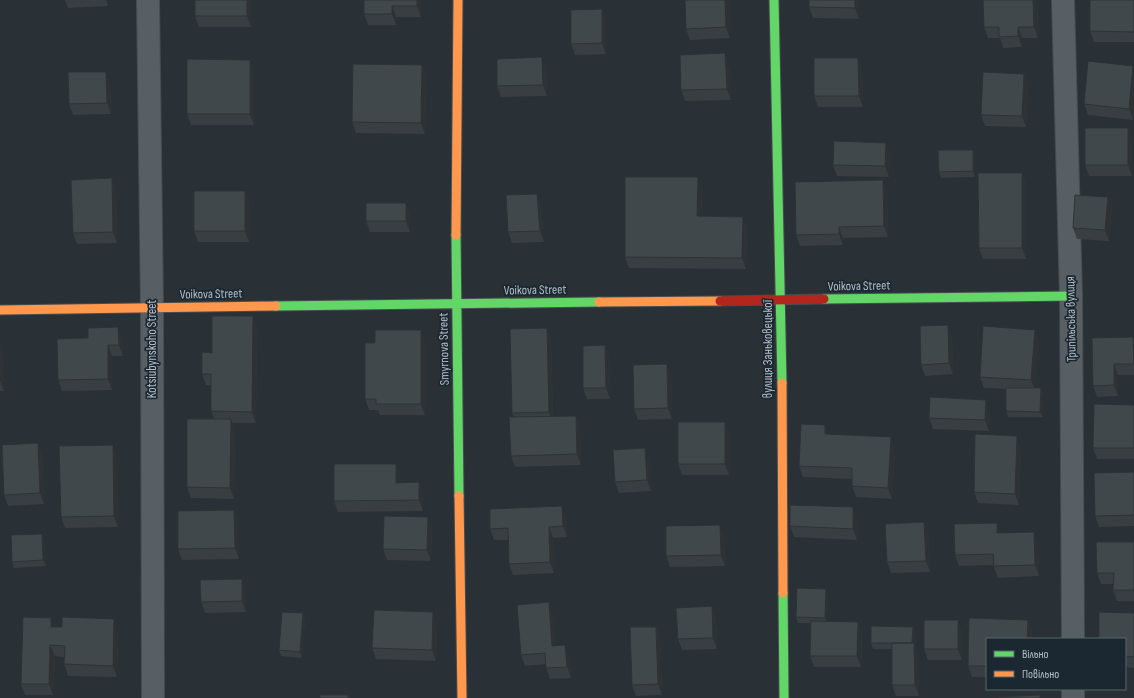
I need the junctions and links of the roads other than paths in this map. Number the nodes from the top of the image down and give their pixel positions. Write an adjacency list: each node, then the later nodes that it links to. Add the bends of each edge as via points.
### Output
1 (148, 0): 8 (street, Kotsiubynskoho Street)
2 (458, 0): 7 (street, Smyrnova Street)
3 (774, 0): 6 (street, вулиця Заньковецької)
4 (1063, 0): 5 (street, Трипільська вулиця)
5 (1071, 296): 6 (street, Voikova Street); 10 (street, Трипільська вулиця)
6 (781, 300): 7 (street, Voikova Street); 13 (street, вулиця Заньковецької)
7 (456, 304): 8 (street, Voikova Street); 12 (street, Smyrnova Street)
8 (152, 308): 9 (street, Voikova Street); 11 (street, Kotsiubynskoho Street)
9 (0, 310)
10 (1073, 638)
11 (153, 698)
12 (462, 698)
13 (784, 698)

